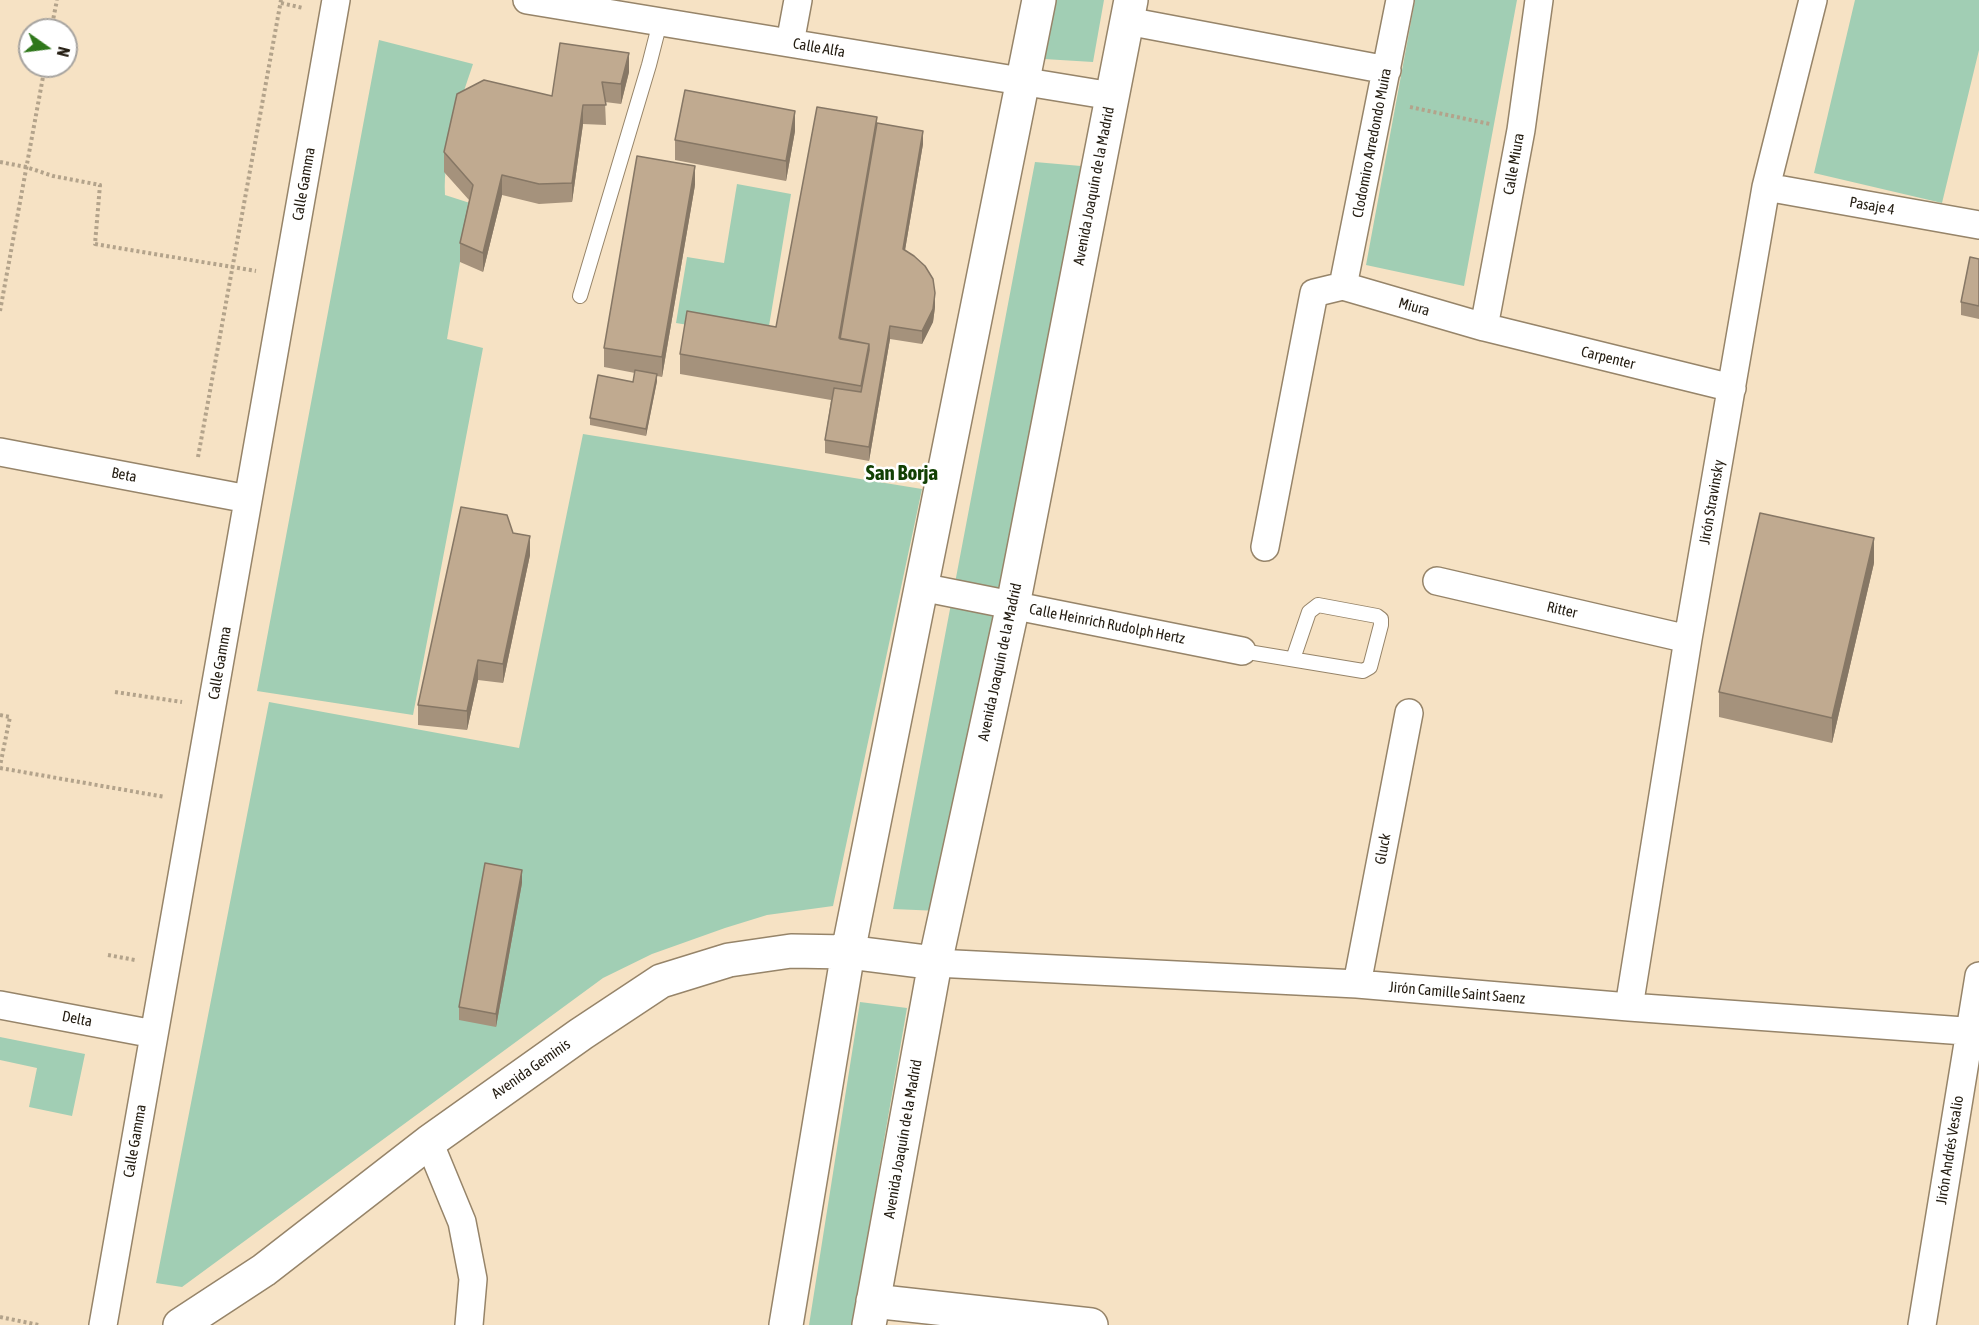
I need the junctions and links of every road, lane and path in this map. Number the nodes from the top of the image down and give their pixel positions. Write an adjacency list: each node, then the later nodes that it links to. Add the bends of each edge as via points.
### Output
1 (57, 0): 11 (path)
2 (281, 0): 24 (path)
3 (336, 0): 25 (street, Calle Gamma)
4 (527, 0): 12 (street, Calle Alfa)
5 (798, 0): 13 (street)
6 (1040, 0): 16 (street)
7 (1400, 0): 14 (street, Clodomiro Arredondo Muira)
8 (1539, 0): 19 (street, Calle Miura)
9 (1812, 0): 22 (street, Jirón Stravinsky)
10 (1129, 10): 14 (street); 17 (street, Avenida Joaquín de la Madrid)
11 (53, 18)
12 (660, 22): 13 (street, Calle Alfa); 27 (lane)
13 (790, 43): 16 (street, Calle Alfa)
14 (1387, 69): 18 (street, Clodomiro Arredondo Muira)
15 (43, 78): 21 (path)
16 (1024, 81): 17 (street, Calle Alfa); 36 (street)
17 (1112, 96): 37 (street, Avenida Joaquín de la Madrid)
18 (1380, 101): 19 (path); 26 (street, Clodomiro Arredondo Muira)
19 (1521, 130): 29 (street, Calle Miura)
20 (0, 162): 21 (path)
21 (26, 167): 24 (path, via 100,184 94,244); 28 (path)
22 (1766, 187): 23 (street, Pasaje 4); 30 (street, Jirón Stravinsky)
23 (1979, 225)
24 (234, 267): 25 (path); 32 (path)
25 (288, 276): 33 (street, Calle Gamma)
26 (1343, 286): 29 (street, Miura); 34 (street, via 1314,293)
27 (580, 296)
28 (0, 310)
29 (1484, 327): 30 (street, Carpenter)
30 (1732, 388): 38 (street, Jirón Stravinsky)
31 (0, 452): 33 (street, Beta)
32 (196, 464)
33 (249, 499): 42 (street, Calle Gamma)
34 (1265, 547)
35 (1437, 581): 38 (street, Ritter)
36 (921, 587): 37 (street, Calle Heinrich Rudolph Hertz); 47 (street)
37 (1012, 605): 39 (street, Calle Heinrich Rudolph Hertz); 50 (street, Avenida Joaquín de la Madrid)
38 (1688, 639): 54 (street, Jirón Stravinsky)
39 (1242, 651): 40 (lane, Calle Heinrich Rudolph Hertz)
40 (1293, 659): 40 (lane, Calle Heinrich Rudolph Hertz, via 1367,670 1381,619 1318,605 1309,612)
41 (116, 692): 42 (path)
42 (212, 707): 46 (street, Calle Gamma)
43 (1409, 713): 52 (street, Gluck)
44 (0, 715): 45 (path, via 10,717)
45 (0, 767): 46 (path)
46 (195, 802): 56 (street, Calle Gamma)
47 (848, 952): 50 (street, Avenida Geminis); 57 (street, Avenida Geminis, via 791,951 729,960 661,981); 64 (street)
48 (108, 955): 49 (path)
49 (137, 960)
50 (935, 963): 52 (street, Jirón Camille Saint Saenz); 58 (street, Avenida Joaquín de la Madrid)
51 (1979, 976): 55 (street, Jirón Andrés Vesalio)
52 (1357, 984): 54 (street, Jirón Camille Saint Saenz)
53 (0, 1005): 56 (street, Delta)
54 (1629, 1007): 55 (street, Jirón Camille Saint Saenz)
55 (1974, 1032): 66 (street, Jirón Andrés Vesalio)
56 (154, 1034): 61 (street, Calle Gamma)
57 (429, 1142): 62 (street, Avenida Geminis, via 264,1270); 63 (street, via 462,1222 473,1280)
58 (871, 1313): 65 (street)
59 (0, 1317): 60 (path)
60 (39, 1325)
61 (103, 1325)
62 (180, 1325)
63 (469, 1325)
64 (786, 1325)
65 (1091, 1325)
66 (1922, 1325)

